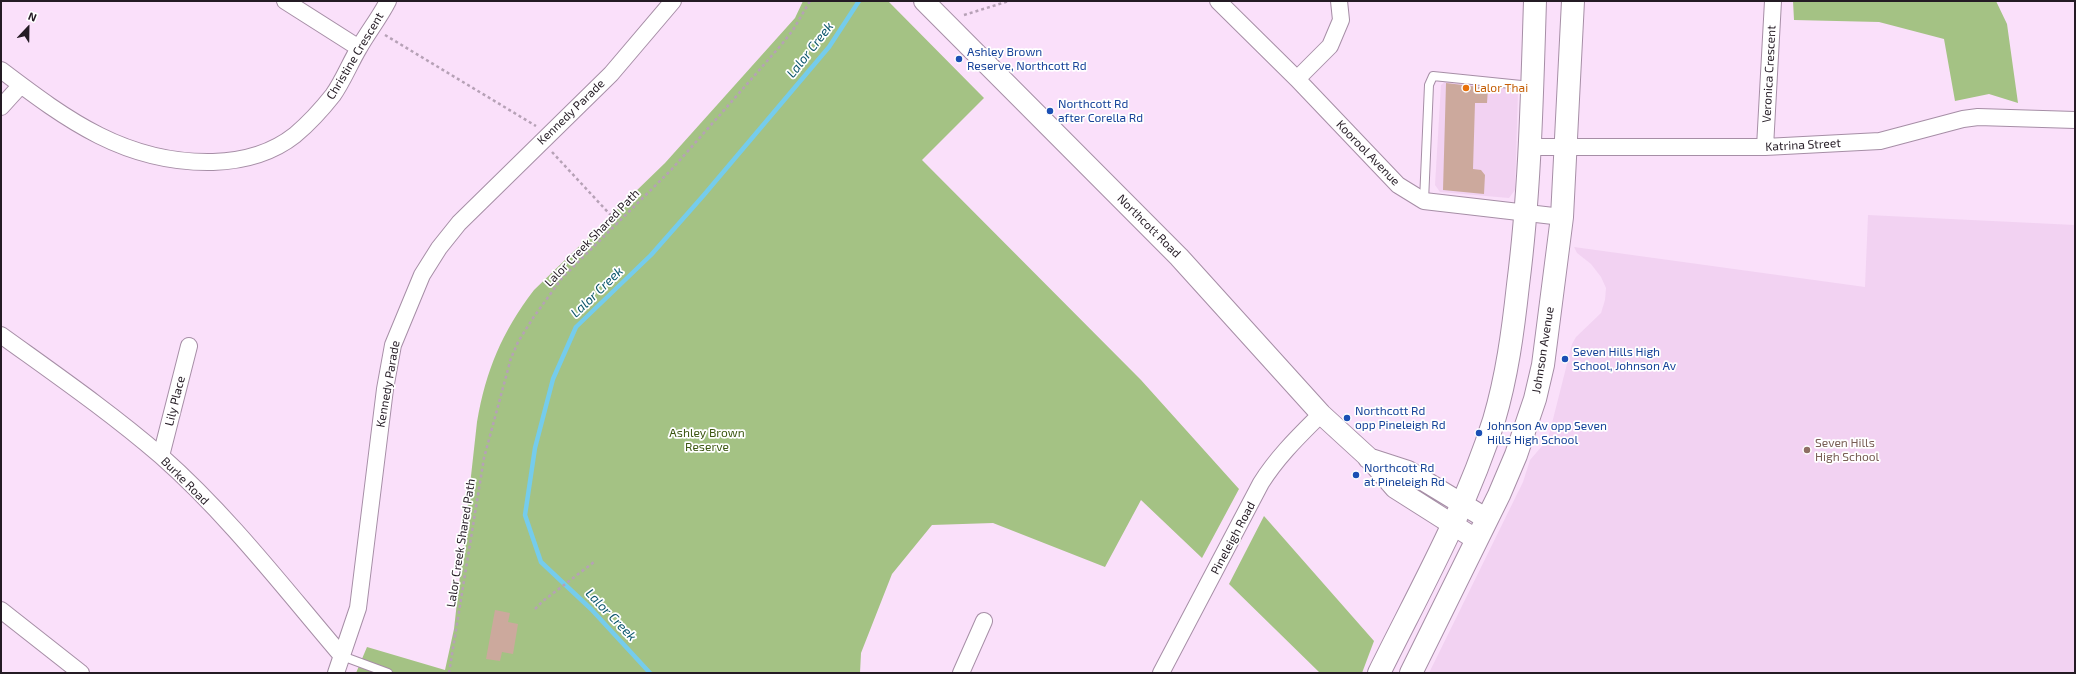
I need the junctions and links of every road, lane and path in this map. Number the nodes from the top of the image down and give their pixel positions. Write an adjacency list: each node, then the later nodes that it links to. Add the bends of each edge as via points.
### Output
1 (285, 1): 14 (street)
2 (388, 1): 13 (street, Christine Crescent)
3 (673, 1): 21 (street, Kennedy Parade, via 611,74)
4 (810, 1): 28 (path, Lalor Creek Shared Path, via 782,44 671,170)
5 (924, 1): 31 (street, Northcott Road, via 1213,292)
6 (1009, 1): 12 (path)
7 (1218, 1): 16 (street, Koorool Avenue)
8 (1339, 1): 16 (street, via 1340,20 1330,46)
9 (1534, 1): 18 (main road)
10 (1573, 1): 24 (main road, Johnson Avenue)
11 (1773, 1): 23 (street, Veronica Crescent)
12 (964, 15)
13 (372, 27): 14 (street, Christine Crescent); 21 (path, via 537,126)
14 (359, 48): 17 (street, Christine Crescent, via 333,95 295,135 256,156 229,162 162,159 124,148 91,132)
15 (1, 70): 17 (street, Christine Crescent)
16 (1297, 79): 25 (street, Koorool Avenue, via 1398,185)
17 (21, 85): 19 (street)
18 (1532, 86): 22 (main road); 25 (lane, via 1433,76 1429,85)
19 (1, 107)
20 (2075, 120): 23 (street, Katrina Street, via 1978,117 1880,141)
21 (544, 138): 28 (path, via 550,151); 42 (street, Kennedy Parade, via 458,223 438,248 407,308 393,345 385,389 358,608)
22 (1529, 147): 24 (street, Katrina Street); 26 (main road)
23 (1765, 147): 24 (street, Katrina Street)
24 (1566, 149): 27 (main road, Johnson Avenue)
25 (1424, 201): 26 (street, Koorool Avenue)
26 (1527, 213): 27 (street, Koorool Avenue); 34 (main road, via 1505,377 1490,433)
27 (1562, 217): 35 (main road, Johnson Avenue, via 1543,365 1535,399 1516,455)
28 (618, 223): 46 (path, Lalor Creek Shared Path, via 558,283 533,318 511,358 484,458)
29 (1, 335): 32 (street, Burke Road, via 88,398)
30 (188, 346): 32 (street, Lily Place)
31 (1321, 414): 33 (street, Northcott Road); 48 (street, Pineleigh Road, via 1287,447 1266,476)
32 (161, 456): 42 (street, Burke Road, via 237,532)
33 (1368, 457): 34 (street, Northcott Road, via 1408,471); 36 (street, Northcott Road, via 1395,488)
34 (1462, 505): 35 (street, Northcott Road); 36 (main road)
35 (1487, 519): 37 (main road, Johnson Avenue)
36 (1452, 526): 37 (street, Northcott Road); 49 (main road)
37 (1477, 540): 50 (main road, Johnson Avenue)
38 (594, 562): 39 (path)
39 (535, 609)
40 (1, 610): 43 (street)
41 (984, 621): 47 (street)
42 (342, 656): 44 (street, Kennedy Parade); 45 (lane)
43 (81, 673)
44 (336, 673)
45 (388, 673)
46 (449, 673)
47 (961, 673)
48 (1161, 673)
49 (1379, 673)
50 (1411, 673)

